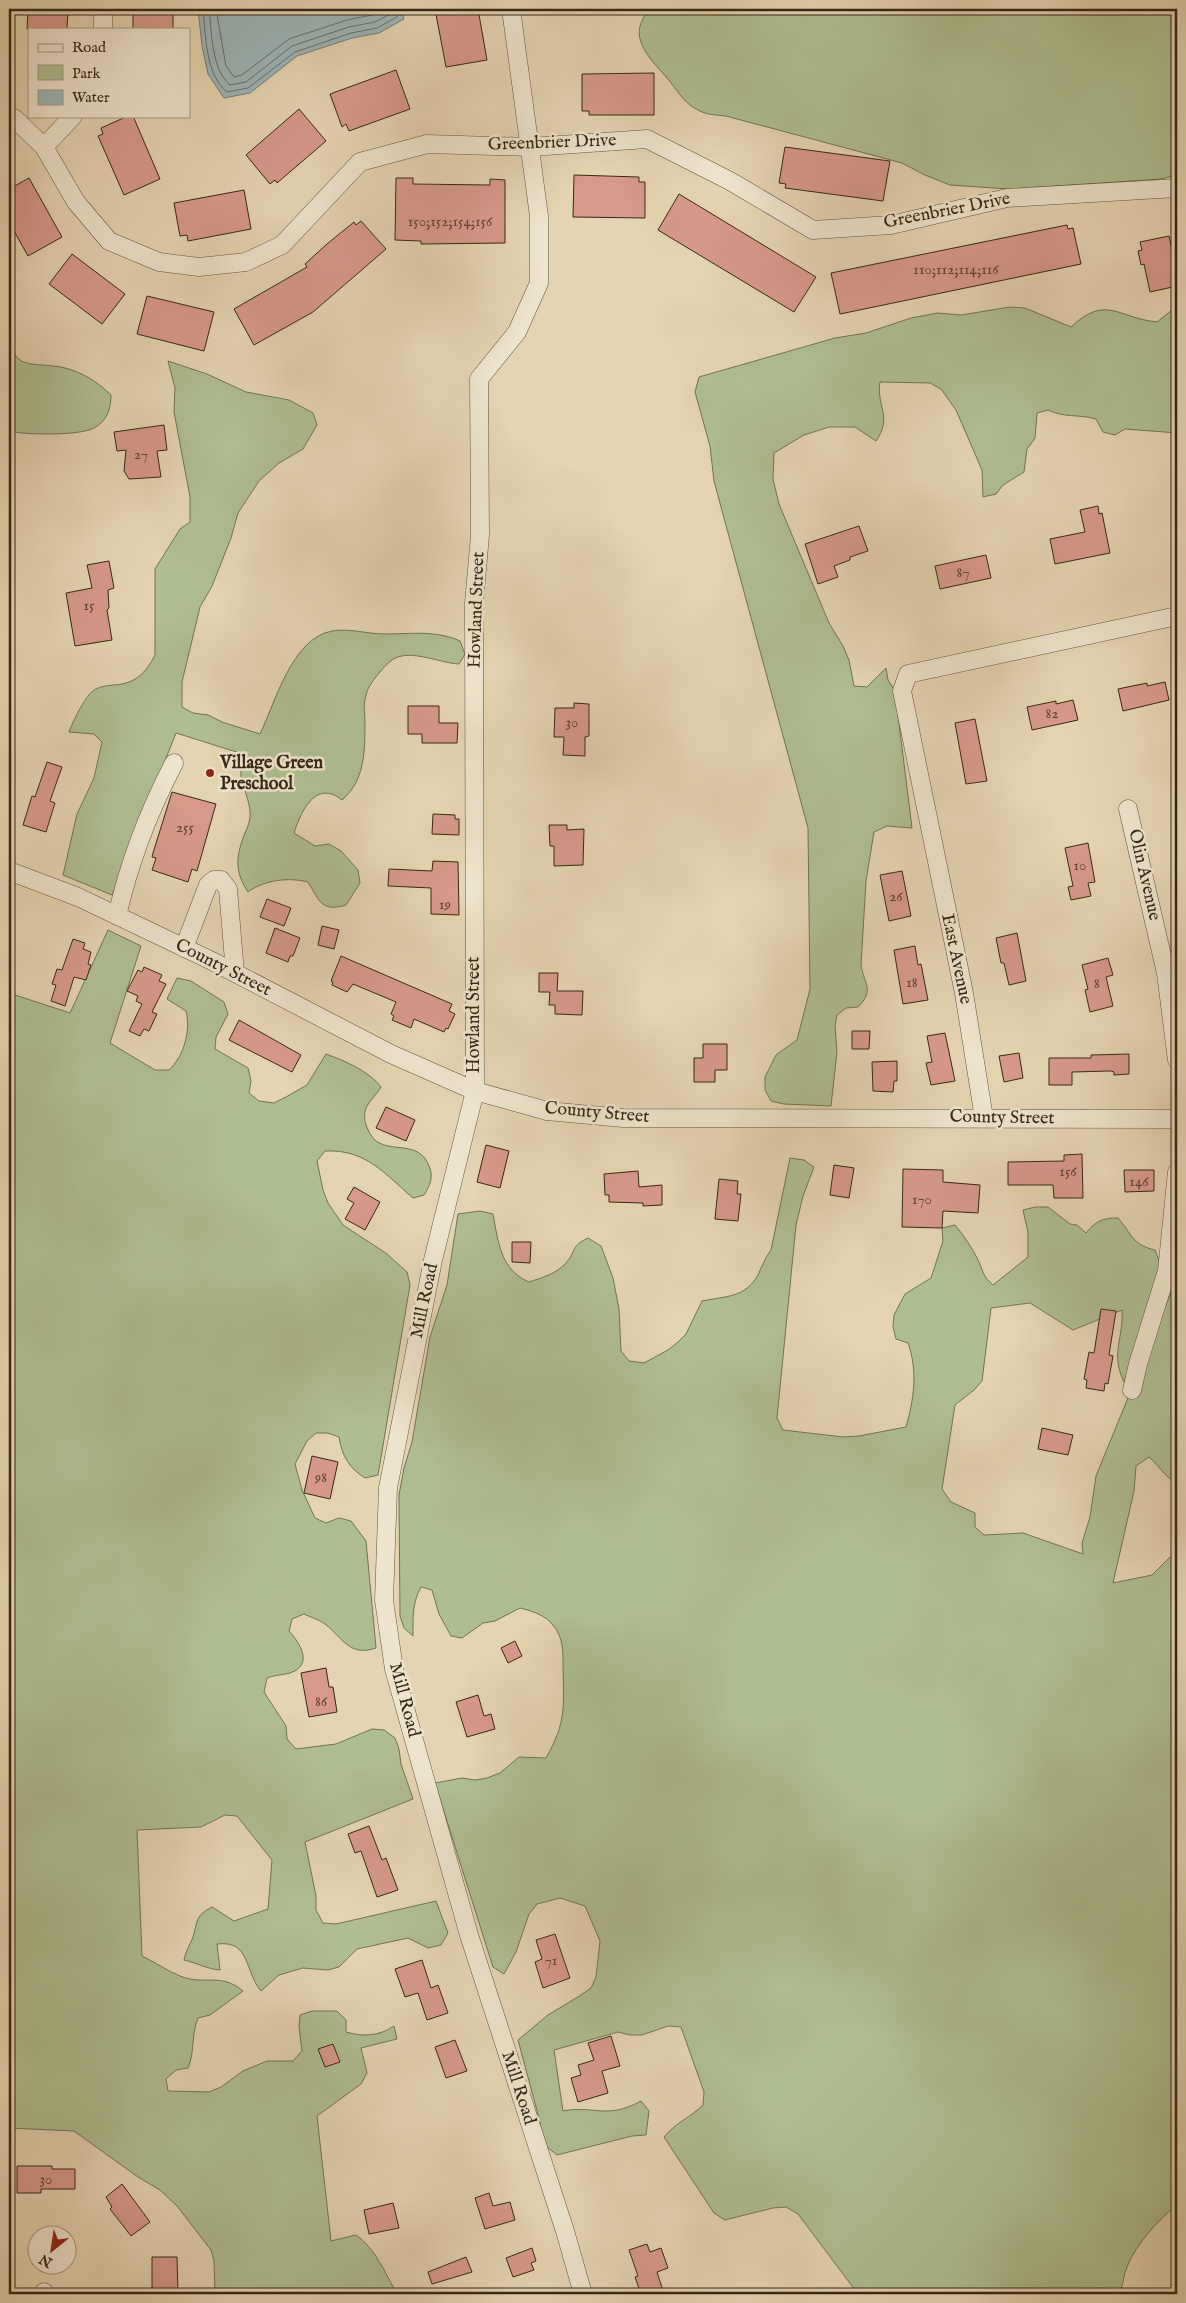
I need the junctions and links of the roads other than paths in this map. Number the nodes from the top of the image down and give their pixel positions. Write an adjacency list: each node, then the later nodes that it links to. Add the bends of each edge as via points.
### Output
1 (103, 9): 3 (street)
2 (511, 9): 7 (street, Howland Street)
3 (103, 28)
4 (9, 116): 6 (street, Greenbrier Drive)
5 (71, 118): 6 (street)
6 (44, 147): 7 (street, Greenbrier Drive, via 76,202 109,241 159,262 199,267 246,262 282,245 360,162 427,144)
7 (531, 147): 8 (street, Greenbrier Drive, via 648,139 730,181 813,230 891,225 1008,198); 17 (street, Howland Street, via 539,216 538,283 517,332 479,379 480,535 474,603)
8 (1177, 188)
9 (1177, 616): 18 (street, East Avenue, via 908,674 902,691 964,993)
10 (174, 763): 13 (street, via 125,878)
11 (1128, 809): 16 (street, Olin Avenue, via 1166,973)
12 (9, 871): 13 (street, County Street, via 78,897)
13 (117, 916): 14 (street, County Street)
14 (184, 948): 15 (street, County Street); 15 (street, via 208,885 214,880 221,880 228,889)
15 (236, 973): 17 (street, County Street, via 391,1054)
16 (1177, 1060)
17 (475, 1091): 18 (street, County Street, via 547,1111 623,1118); 22 (street, Mill Road, via 435,1253 388,1488 384,1600 394,1669 469,1934)
18 (984, 1118): 19 (street, County Street)
19 (1177, 1119)
20 (1177, 1172): 21 (street, via 1167,1270)
21 (1132, 1390)
22 (583, 2294)

